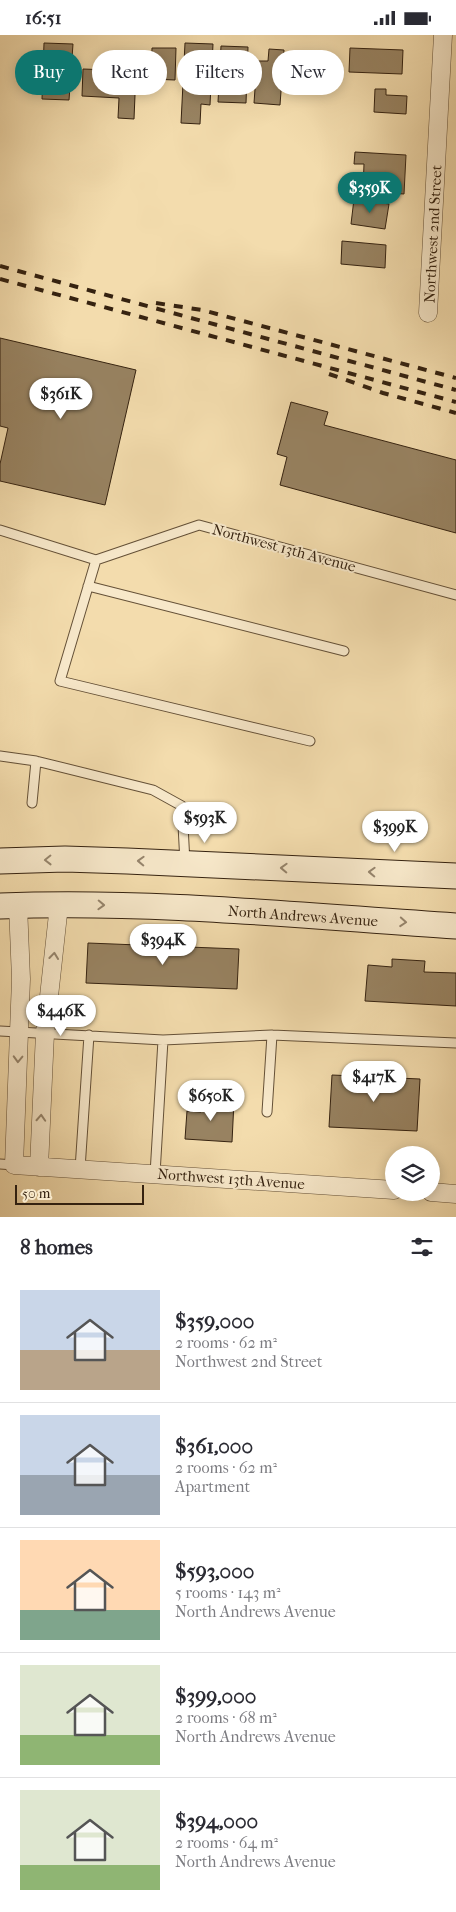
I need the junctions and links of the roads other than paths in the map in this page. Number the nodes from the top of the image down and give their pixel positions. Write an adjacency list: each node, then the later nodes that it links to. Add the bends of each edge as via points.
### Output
1 (443, 35): 2 (street, Northwest 2nd Street)
2 (428, 313)
3 (0, 530): 4 (lane)
4 (96, 560): 5 (lane); 6 (lane, Northwest 13th Avenue, via 199,525)
5 (88, 586): 7 (lane); 8 (lane, via 60,681)
6 (456, 595)
7 (344, 651)
8 (310, 741)
9 (0, 756): 10 (lane)
10 (36, 761): 11 (lane); 13 (lane, via 153,790 182,806)
11 (32, 803)
12 (0, 861): 13 (main road, one-way to 12, via 66,859)
13 (185, 863): 14 (main road, one-way to 13)
14 (456, 876)
15 (59, 905): 16 (main road, North Andrews Avenue); 17 (main road, North Andrews Avenue, one-way to 17, via 176,908); 20 (street, one-way to 15)
16 (9, 906): 19 (street, Northwest 13th Avenue, via 21,979)
17 (456, 926)
18 (0, 1031): 19 (lane)
19 (20, 1033): 20 (lane); 26 (street, Northwest 13th Avenue, one-way to 26)
20 (45, 1033): 21 (lane); 27 (street, one-way to 20)
21 (89, 1035): 23 (lane); 28 (lane)
22 (272, 1035): 23 (lane); 24 (lane); 25 (lane)
23 (163, 1040): 29 (lane)
24 (456, 1043)
25 (267, 1112)
26 (7, 1165): 27 (street, Northwest 13th Avenue)
27 (38, 1167): 28 (street, Northwest 13th Avenue)
28 (80, 1169): 29 (street, Northwest 13th Avenue)
29 (155, 1174): 30 (street, Northwest 13th Avenue)
30 (385, 1189)
31 (440, 1193): 32 (street)
32 (456, 1194)

